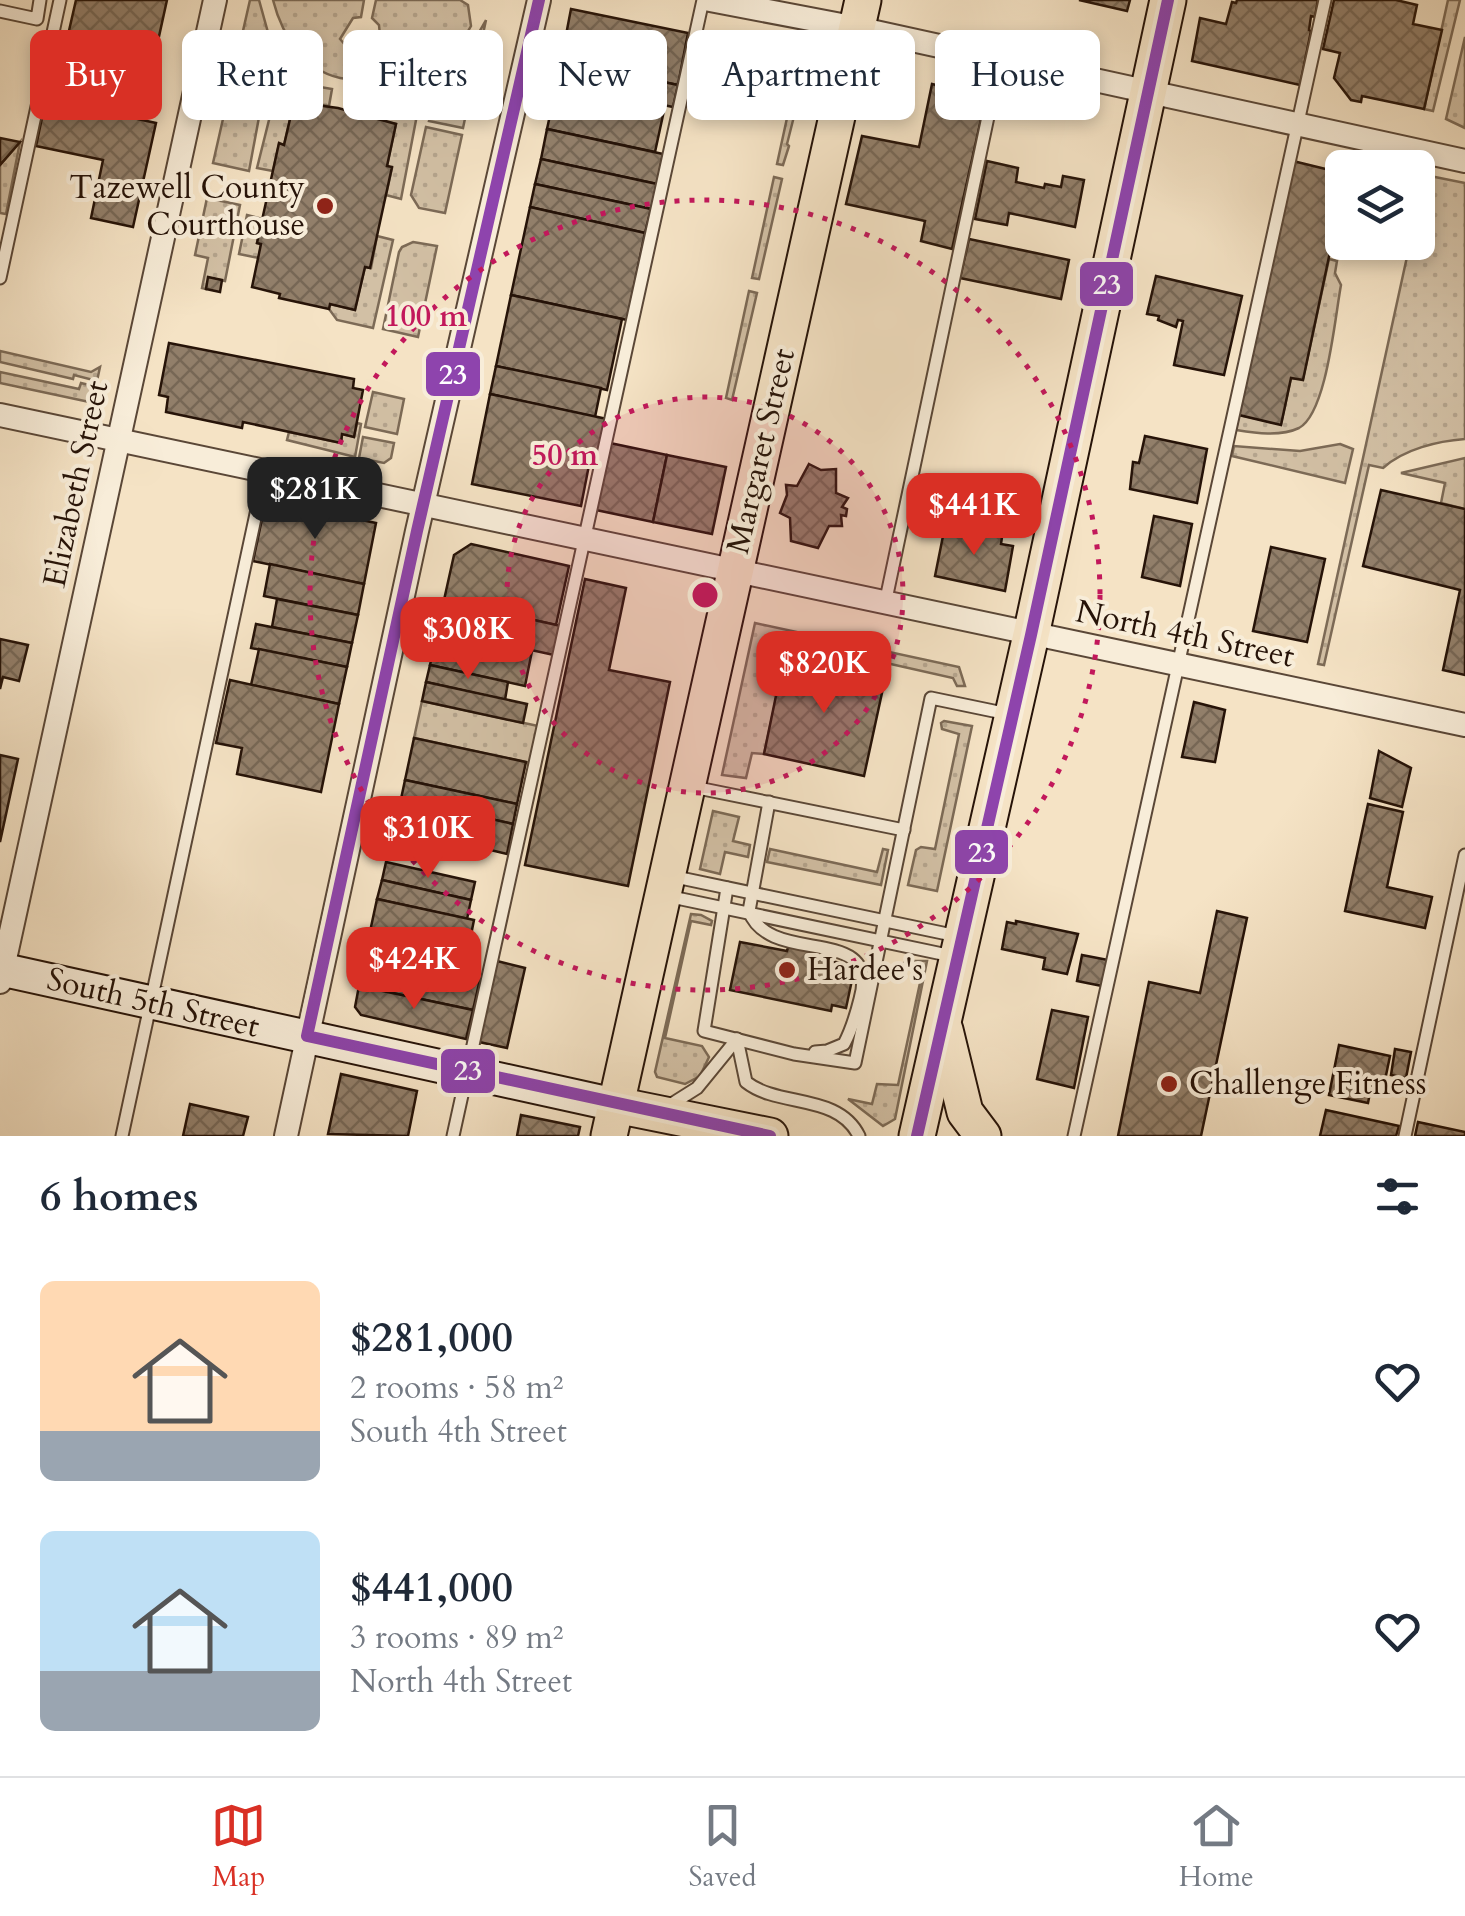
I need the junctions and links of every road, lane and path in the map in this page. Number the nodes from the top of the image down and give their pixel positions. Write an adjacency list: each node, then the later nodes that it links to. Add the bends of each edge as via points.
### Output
1 (40, 0): 9 (lane, via 36,19)
2 (60, 0): 17 (lane)
3 (216, 0): 19 (street, Elizabeth Street)
4 (539, 0): 21 (street)
5 (702, 0): 22 (lane)
6 (710, 0): 10 (street)
7 (1168, 0): 13 (main road)
8 (1325, 0): 15 (lane)
9 (0, 11)
10 (860, 14): 11 (street); 23 (main road, Margaret Street)
11 (935, 39)
12 (1100, 82): 13 (street)
13 (1148, 93): 15 (street); 25 (main road)
14 (987, 120): 24 (lane)
15 (1298, 125): 16 (street); 26 (lane)
16 (1465, 160)
17 (0, 278)
18 (0, 416): 19 (street, North 4th Street)
19 (118, 442): 20 (street, North 4th Street); 41 (street, Elizabeth Street)
20 (265, 472): 21 (street, North 4th Street); 42 (lane)
21 (423, 504): 22 (street, North 4th Street); 44 (street)
22 (584, 540): 23 (street, North 4th Street); 47 (lane)
23 (734, 572): 24 (street, North 4th Street); 29 (main road, Margaret Street)
24 (884, 604): 25 (street, North 4th Street)
25 (1030, 635): 26 (street, North 4th Street); 27 (main road)
26 (1178, 666): 28 (street, North 4th Street); 56 (lane)
27 (1012, 714): 31 (lane, via 931,698); 40 (main road)
28 (1465, 725)
29 (686, 786): 30 (lane); 33 (main road, Margaret Street)
30 (768, 802): 31 (lane); 35 (lane)
31 (904, 830): 38 (lane)
32 (1465, 855): 57 (lane)
33 (664, 885): 34 (lane); 36 (lane); 48 (main road, Margaret Street)
34 (727, 888): 35 (lane); 36 (lane)
35 (752, 893): 37 (lane); 38 (lane)
36 (724, 908): 37 (lane); 45 (lane, via 704,1031)
37 (750, 911): 39 (lane); 46 (lane, via 762,932 852,956 862,966 864,986 844,1044)
38 (886, 920): 39 (lane); 40 (lane)
39 (882, 940): 40 (lane); 46 (lane, via 855,1063)
40 (958, 947): 43 (main road)
41 (1, 974): 42 (main road, South 5th Street)
42 (150, 1004): 44 (main road, South 5th Street); 49 (lane)
43 (944, 1018): 54 (main road); 55 (main road, via 965,1112)
44 (307, 1036): 47 (main road, South 5th Street); 50 (street)
45 (737, 1039): 46 (lane); 48 (lane, via 690,1095); 53 (lane, via 746,1082 844,1116)
46 (794, 1054)
47 (466, 1072): 48 (main road, South 5th Street); 51 (lane)
48 (625, 1118): 52 (main road)
49 (122, 1136)
50 (286, 1136)
51 (453, 1136)
52 (770, 1136)
53 (859, 1136)
54 (917, 1136)
55 (983, 1136)
56 (1074, 1136)
57 (1405, 1136)

